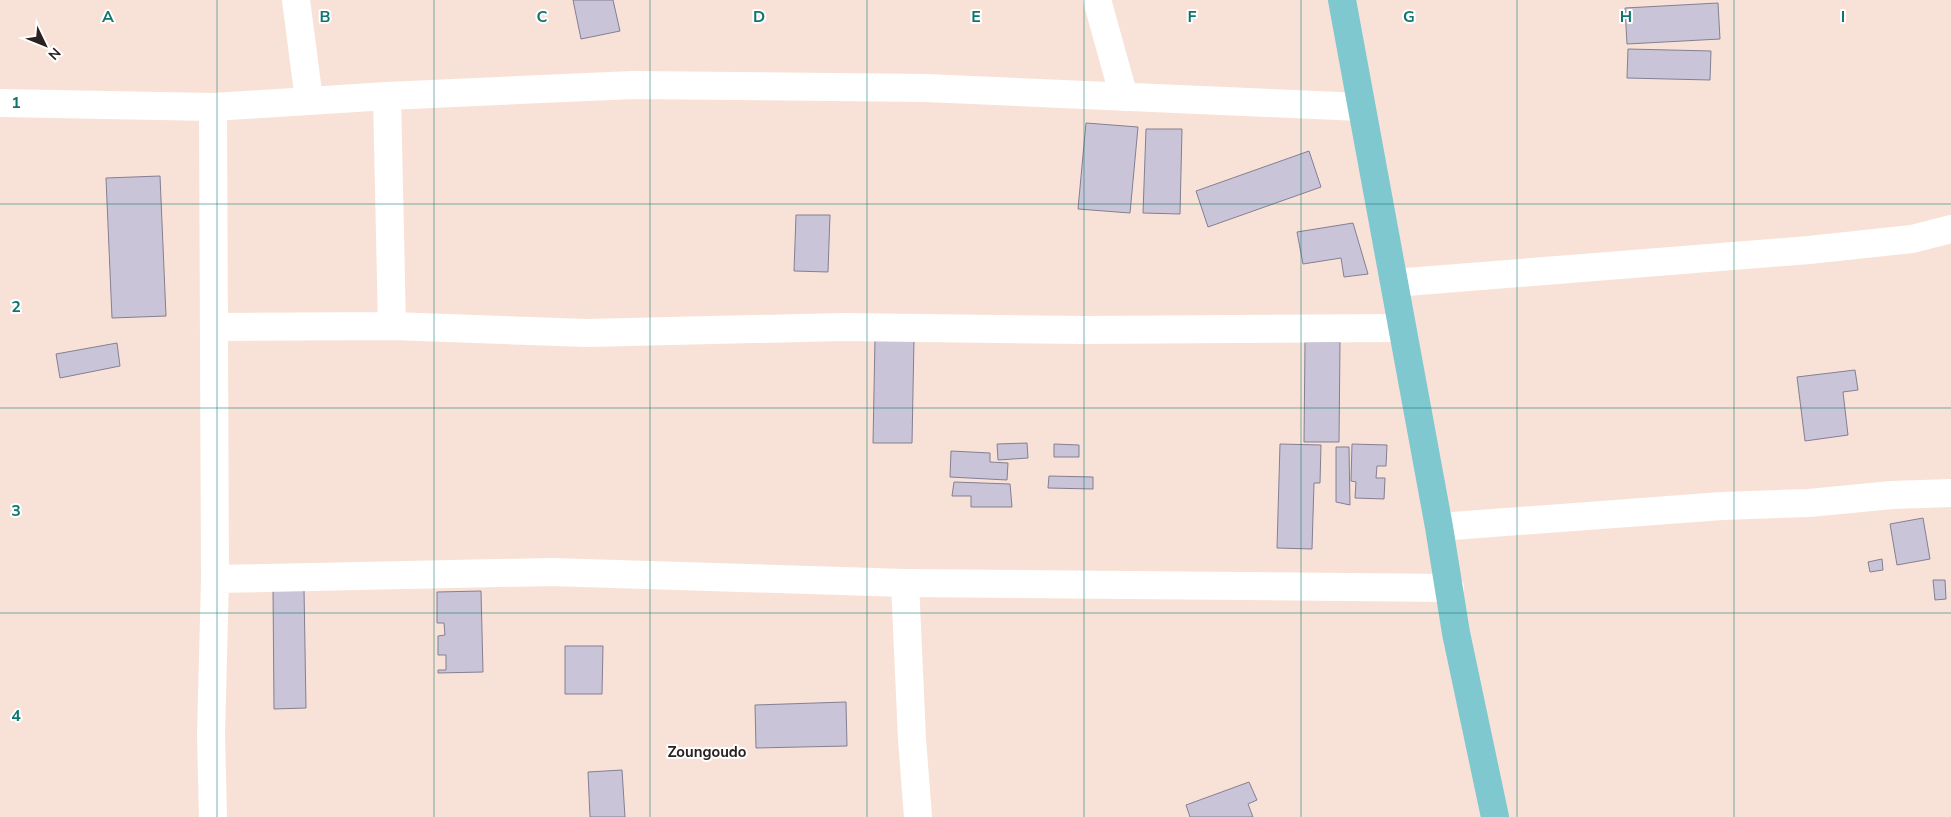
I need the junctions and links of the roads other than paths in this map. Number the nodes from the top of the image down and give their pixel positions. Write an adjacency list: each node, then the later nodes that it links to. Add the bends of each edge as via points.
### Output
1 (296, 0): 6 (street)
2 (1097, 0): 5 (street)
3 (1342, 0): 9 (main road)
4 (387, 96): 5 (street, via 633,85 926,88); 6 (street); 12 (street)
5 (1124, 97): 9 (street)
6 (309, 100): 8 (street)
7 (0, 103): 8 (street)
8 (213, 107): 13 (street)
9 (1361, 107): 11 (main road)
10 (1951, 229): 11 (street, via 1912,239 1809,250)
11 (1394, 282): 14 (main road)
12 (392, 326): 13 (street); 14 (street, via 587,333 842,327 1085,330)
13 (214, 327): 17 (street)
14 (1402, 328): 16 (main road)
15 (1951, 493): 16 (street)
16 (1439, 527): 19 (main road)
17 (215, 579): 18 (street, via 551,572); 20 (street, via 211,734)
18 (905, 583): 19 (street); 21 (street)
19 (1450, 588): 22 (main road, via 1456,634)
20 (213, 817)
21 (918, 817)
22 (1495, 817)

